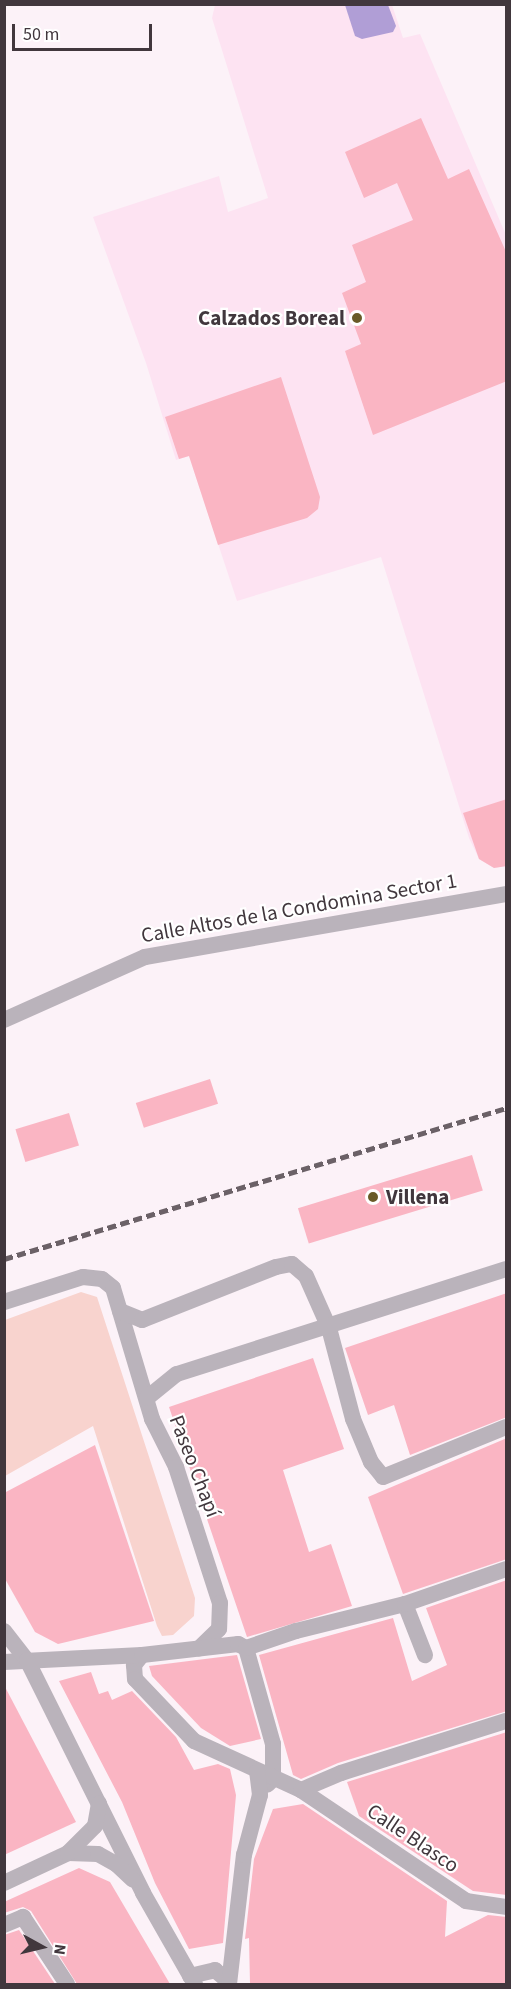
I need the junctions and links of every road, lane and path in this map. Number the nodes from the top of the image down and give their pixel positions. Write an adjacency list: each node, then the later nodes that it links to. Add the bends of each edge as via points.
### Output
1 (507, 894): 2 (street, Calle Altos de la Condomina Sector 1, via 145,957)
2 (4, 1020)
3 (507, 1269): 6 (street)
4 (4, 1302): 5 (street, Paseo Chapí, via 83,1277 102,1279 116,1293)
5 (120, 1311): 6 (street, via 142,1320 292,1264 306,1276); 7 (street, Paseo Chapí)
6 (329, 1328): 7 (street, via 177,1374); 8 (street, via 353,1419 371,1462 383,1477)
7 (147, 1398): 13 (street, Paseo Chapí, via 156,1429 176,1467 220,1603 219,1629)
8 (507, 1428)
9 (507, 1569): 10 (street)
10 (405, 1604): 12 (street, via 296,1631); 15 (street)
11 (4, 1631): 16 (street)
12 (246, 1648): 13 (street, via 238,1644); 22 (street, via 273,1744)
13 (198, 1649): 14 (street)
14 (142, 1655): 17 (street); 21 (street, Calle Blasco, via 134,1665 135,1679 194,1741)
15 (425, 1655)
16 (27, 1660): 17 (street); 18 (street); 19 (street)
17 (51, 1660): 19 (street)
18 (4, 1662)
19 (38, 1685): 25 (street)
20 (507, 1721): 23 (street, via 341,1773)
21 (257, 1771): 22 (street, Calle Blasco); 24 (street)
22 (273, 1779): 23 (street, Calle Blasco); 24 (street)
23 (301, 1790): 29 (street, Calle Blasco, via 466,1901)
24 (260, 1795): 32 (street, via 243,1856)
25 (99, 1803): 26 (street, via 95,1826); 28 (street)
26 (68, 1854): 27 (street); 28 (street, via 85,1852 107,1858)
27 (4, 1883)
28 (143, 1893): 31 (street)
29 (507, 1907)
30 (4, 1925): 33 (street, via 23,1917)
31 (192, 1980): 32 (street, via 215,1970)
32 (229, 1983)
33 (67, 1984)

